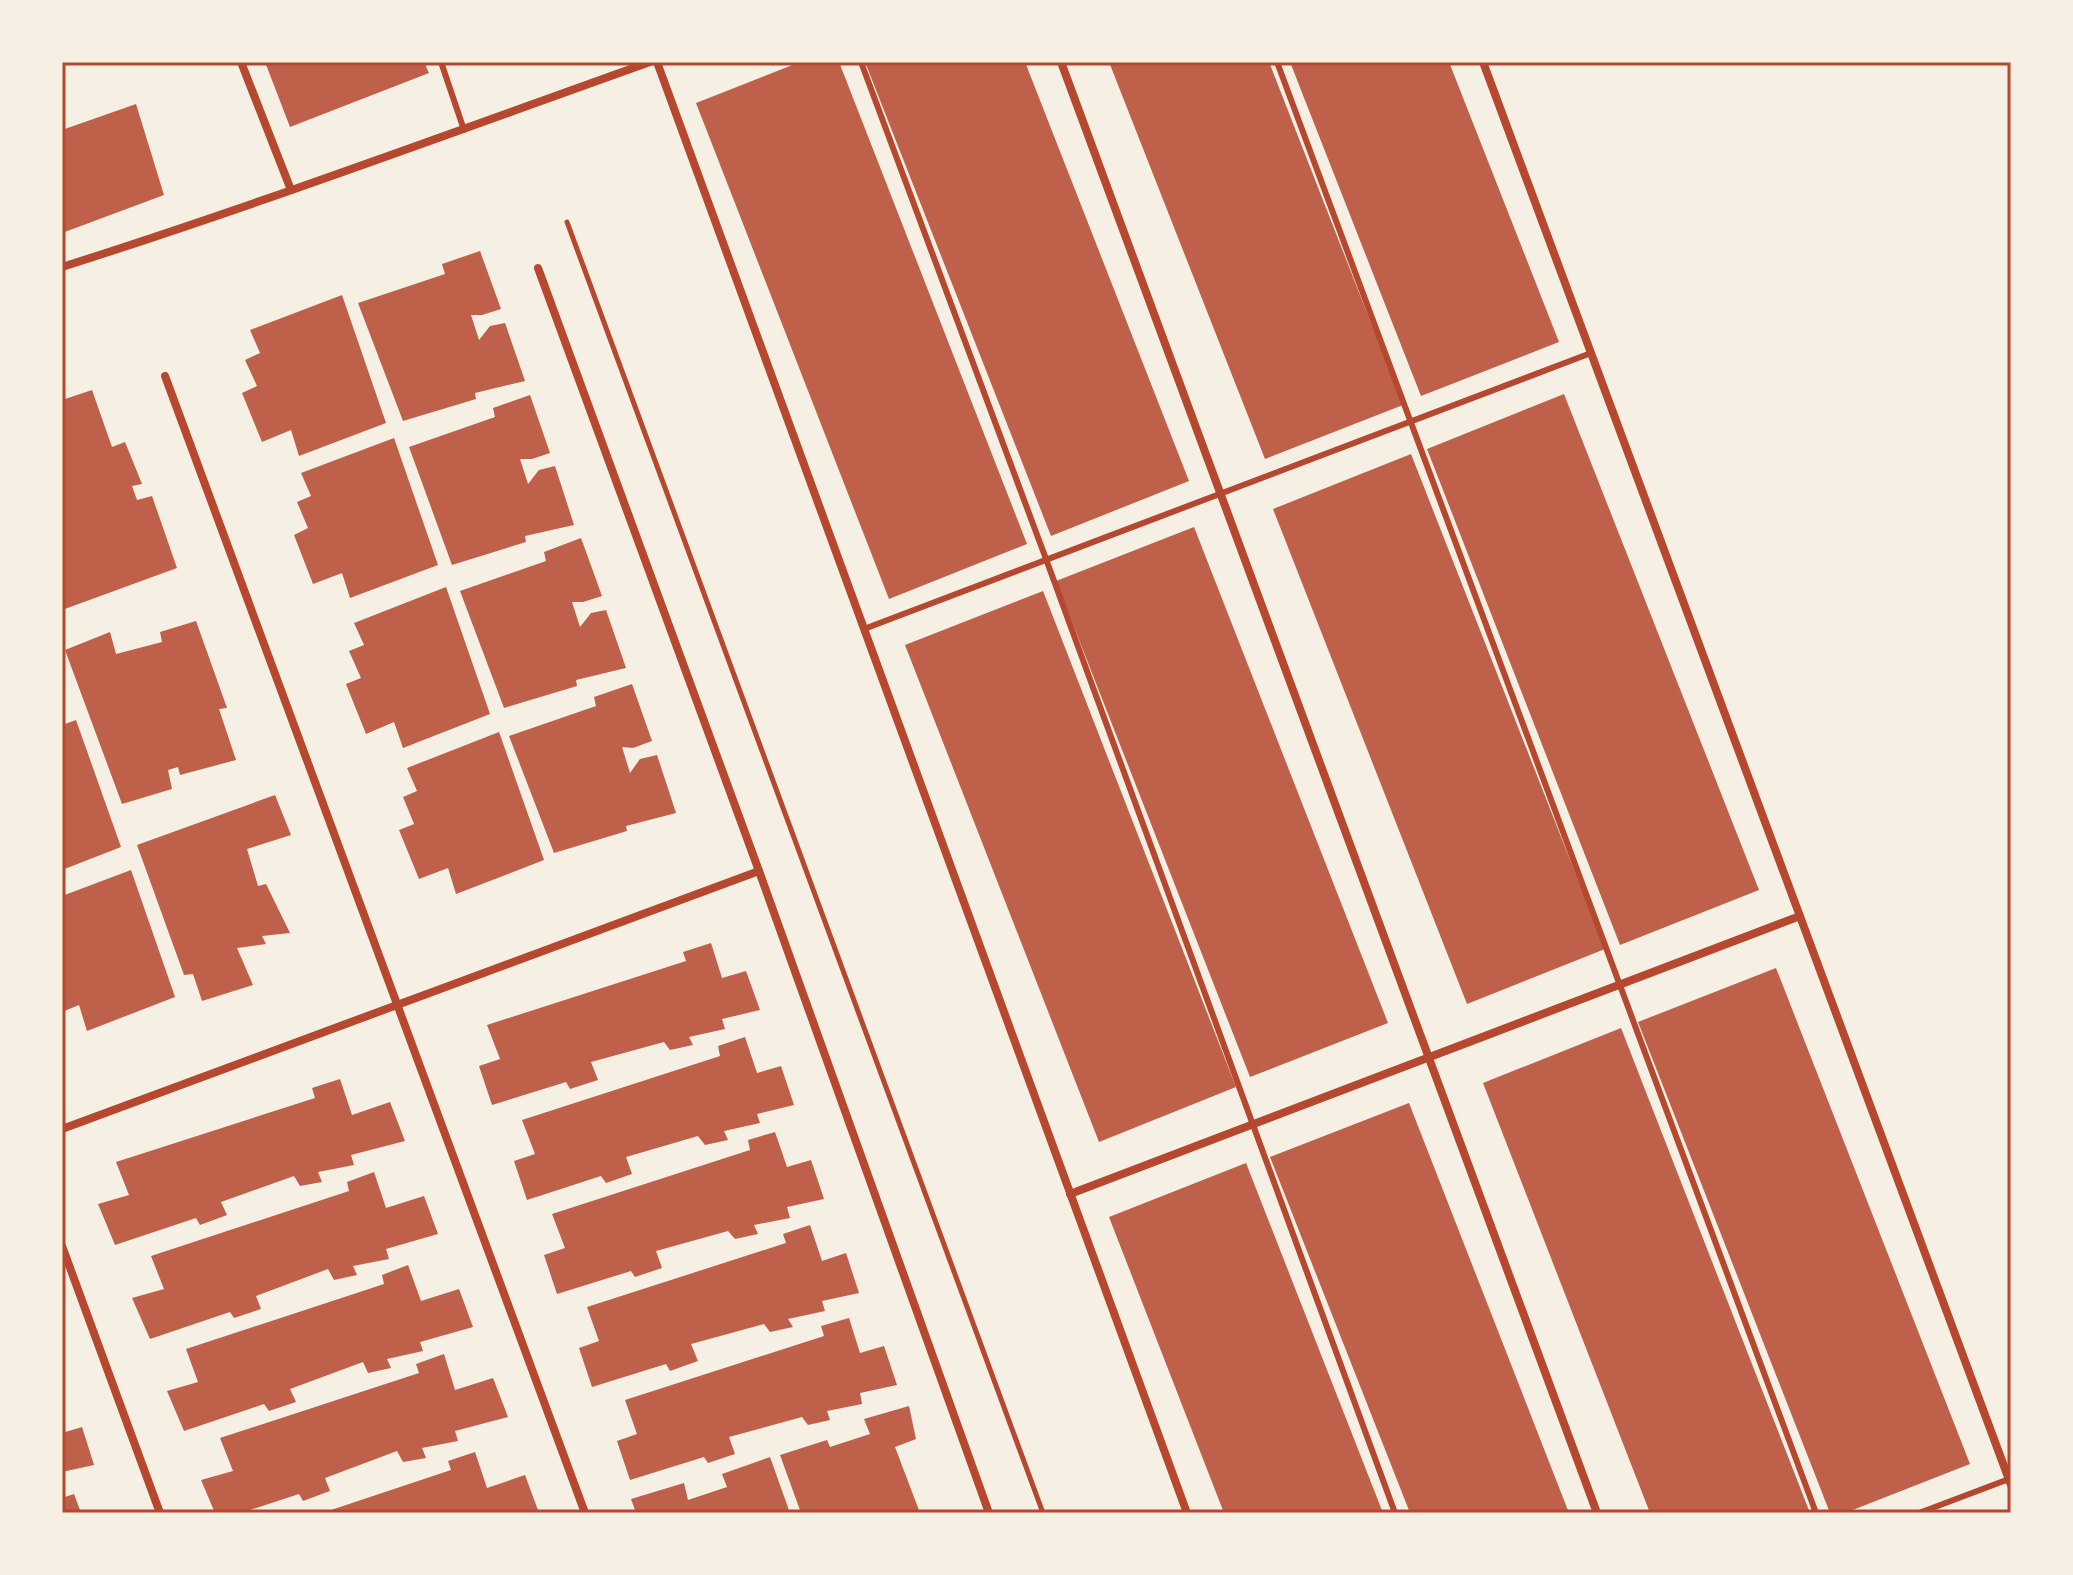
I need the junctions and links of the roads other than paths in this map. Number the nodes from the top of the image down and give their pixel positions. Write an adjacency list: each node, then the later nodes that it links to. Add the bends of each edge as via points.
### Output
1 (241, 62): 10 (street)
2 (441, 62): 9 (lane)
3 (650, 62): 9 (street)
4 (657, 62): 18 (street)
5 (861, 62): 17 (lane)
6 (1061, 62): 16 (street)
7 (1277, 62): 15 (lane)
8 (1483, 62): 13 (street)
9 (464, 130): 10 (street)
10 (291, 190): 11 (street)
11 (62, 267)
12 (538, 268): 19 (street)
13 (1591, 353): 15 (lane); 20 (street)
14 (165, 376): 22 (street)
15 (1411, 421): 16 (lane); 21 (lane)
16 (1220, 493): 17 (lane); 23 (street)
17 (1046, 559): 18 (lane); 24 (lane)
18 (864, 629): 26 (street)
19 (759, 871): 22 (street); 31 (street)
20 (1800, 916): 21 (street); 28 (street)
21 (1620, 985): 23 (street); 35 (lane)
22 (396, 1003): 25 (street); 30 (street)
23 (1429, 1057): 24 (street); 34 (street)
24 (1252, 1125): 26 (street); 33 (lane)
25 (62, 1129)
26 (1070, 1194): 32 (street)
27 (62, 1246): 29 (street)
28 (2010, 1482): 36 (lane)
29 (160, 1513)
30 (585, 1513)
31 (989, 1513)
32 (1187, 1513)
33 (1395, 1513)
34 (1597, 1513)
35 (1816, 1513)
36 (1919, 1513)

